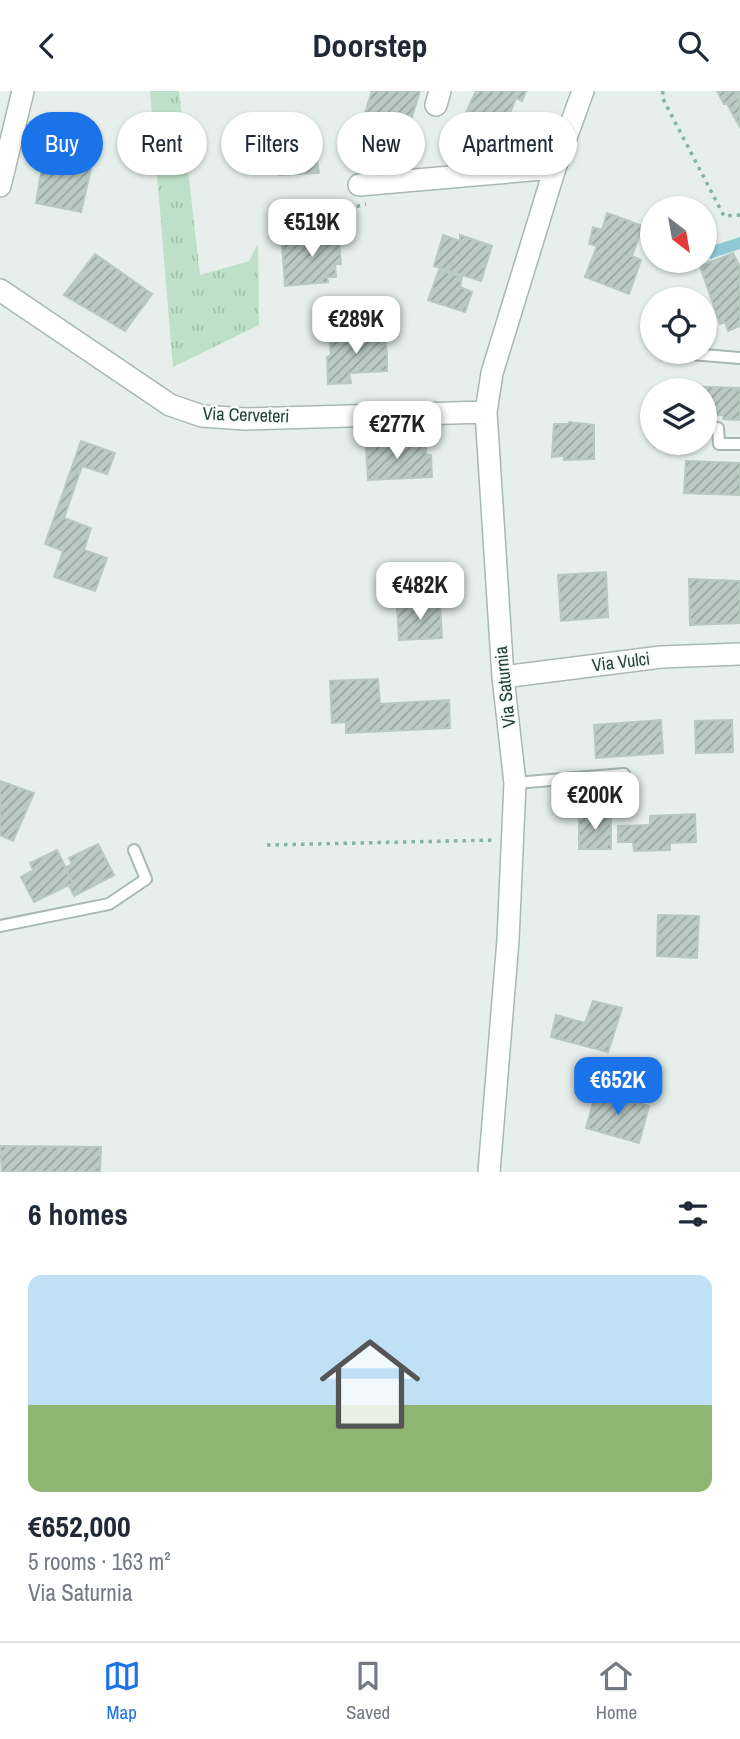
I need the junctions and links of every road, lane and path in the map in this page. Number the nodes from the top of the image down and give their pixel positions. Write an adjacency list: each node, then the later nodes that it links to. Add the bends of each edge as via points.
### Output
1 (23, 91): 9 (street)
2 (583, 91): 4 (street, Via Saturnia)
3 (663, 91): 10 (path, via 662,97 724,216)
4 (575, 112)
5 (475, 175): 7 (street)
6 (553, 175): 15 (street, Via Saturnia, via 492,373)
7 (383, 183): 8 (street); 11 (path, via 365,206 301,221)
8 (359, 185)
9 (0, 186)
10 (740, 215)
11 (278, 236)
12 (0, 290): 15 (street, Via Cerveteri, via 170,405 202,417)
13 (717, 356): 14 (lane)
14 (740, 358)
15 (486, 412): 19 (street, Via Saturnia)
16 (718, 428): 17 (lane, via 719,444)
17 (740, 444)
18 (740, 654): 19 (street, Via Vulci, via 661,657)
19 (503, 677): 21 (street, Via Saturnia)
20 (624, 774): 21 (lane)
21 (515, 783): 22 (street, Via Saturnia)
22 (512, 840): 23 (path); 26 (street, Via Saturnia)
23 (267, 845)
24 (134, 850): 25 (lane, via 145,879 109,904)
25 (0, 926)
26 (489, 1172)

